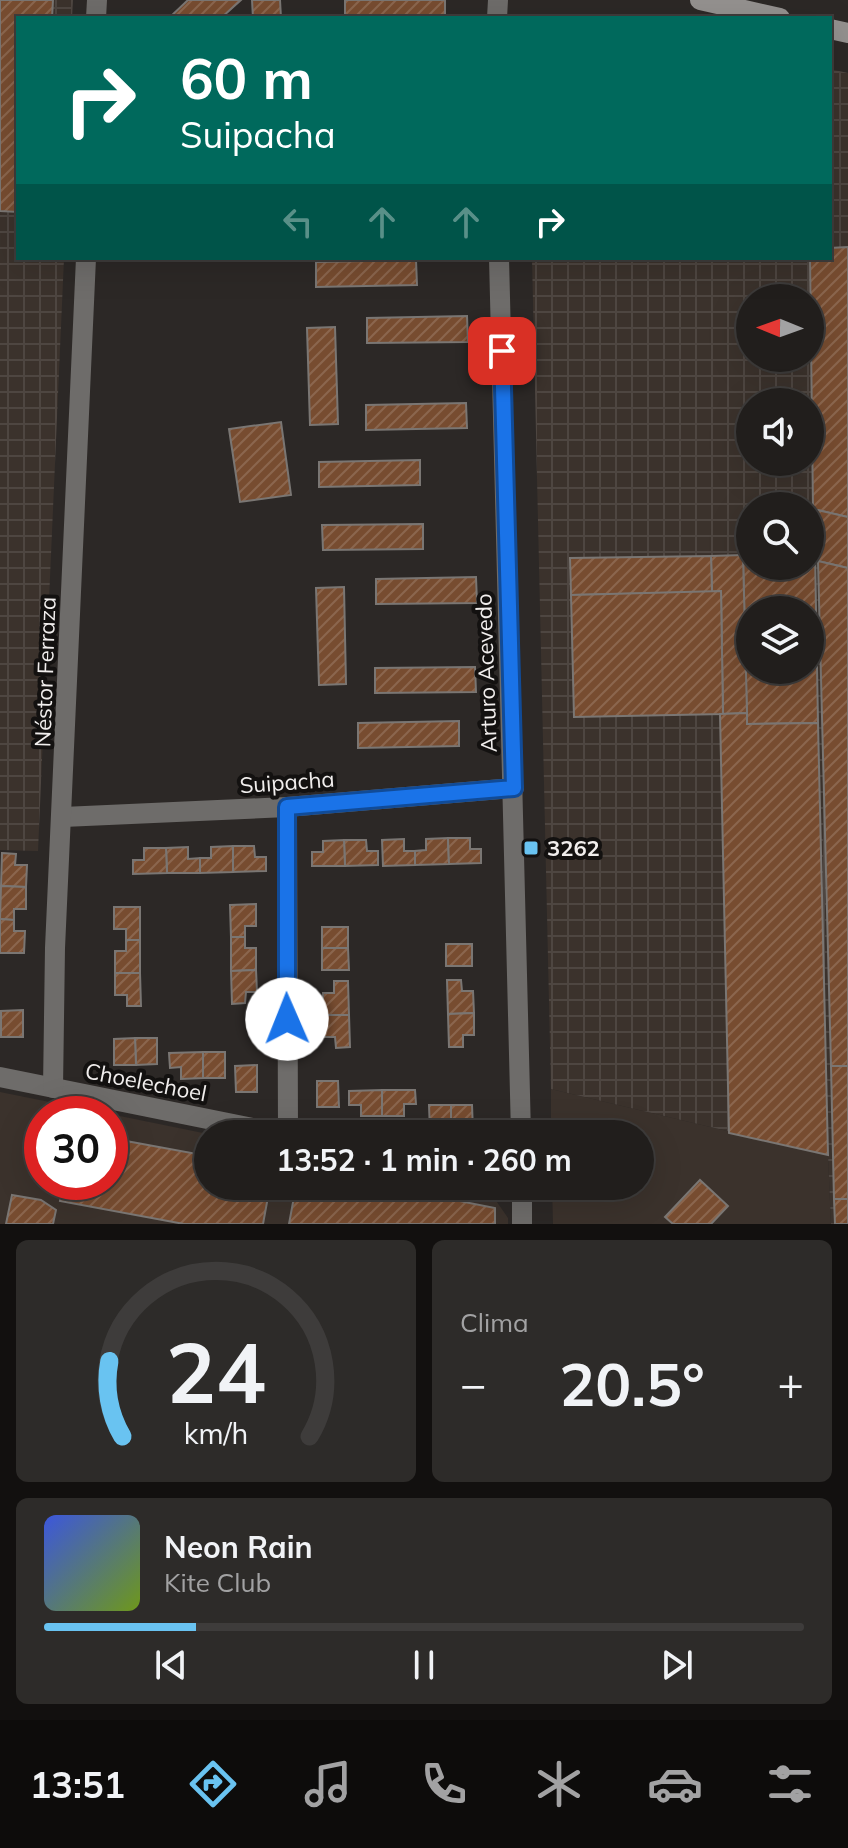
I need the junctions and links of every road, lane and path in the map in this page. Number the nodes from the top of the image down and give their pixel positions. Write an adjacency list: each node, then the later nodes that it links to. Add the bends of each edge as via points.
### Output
1 (700, 0): 2 (main road)
2 (771, 16)
3 (86, 260): 7 (street, Néstor Ferraza)
4 (499, 260): 5 (street, Arturo Acevedo)
5 (514, 788): 6 (street, Suipacha); 12 (street, Arturo Acevedo)
6 (287, 807): 7 (street, Suipacha); 11 (street)
7 (63, 817): 9 (street, Néstor Ferraza)
8 (0, 1077): 9 (street, Choelechoel)
9 (53, 1088): 10 (street, Choelechoel)
10 (214, 1120)
11 (285, 1120)
12 (521, 1120)
13 (522, 1200): 14 (street)
14 (522, 1224)

